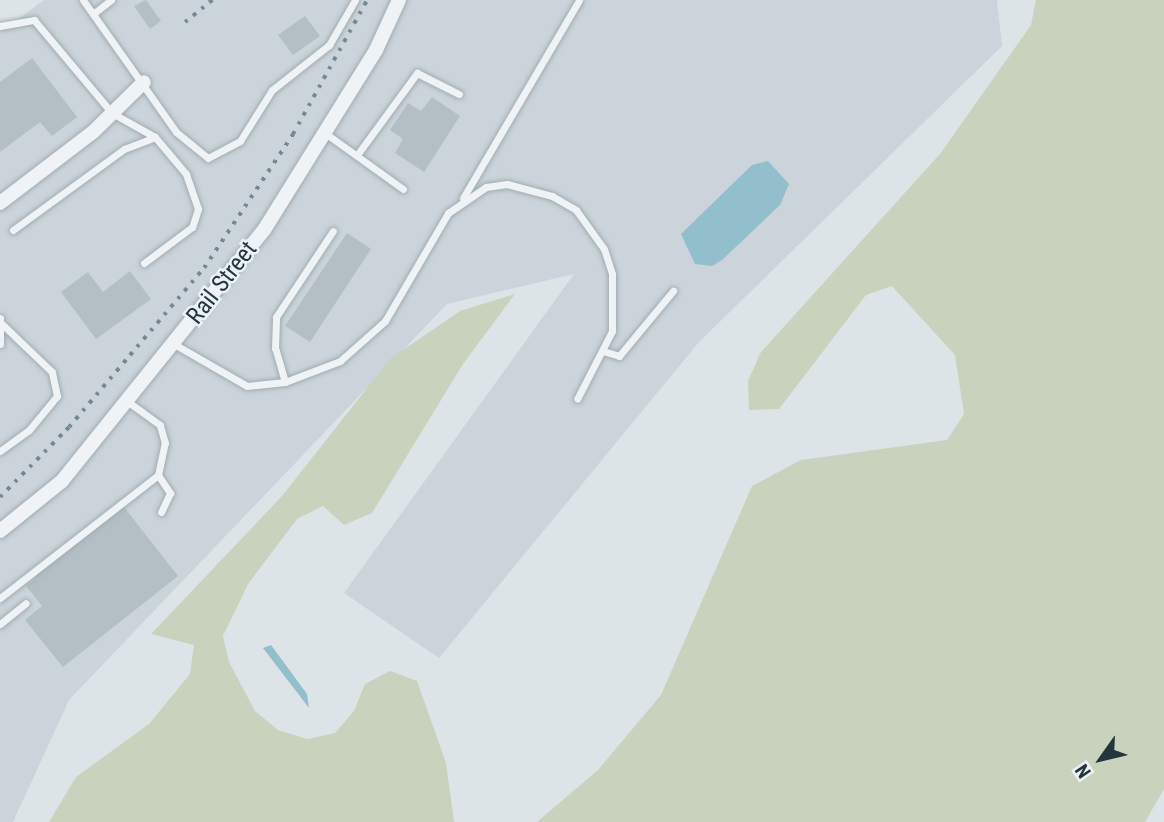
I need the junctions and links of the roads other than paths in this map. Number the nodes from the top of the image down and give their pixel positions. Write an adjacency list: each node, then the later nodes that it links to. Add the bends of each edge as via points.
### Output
1 (83, 0): 6 (lane)
2 (111, 0): 6 (lane)
3 (355, 0): 8 (lane, via 329,45 272,90 240,141 218,157 198,154 186,144)
4 (399, 0): 11 (street, Rail Street)
5 (579, 0): 15 (lane)
6 (93, 14): 8 (lane)
7 (0, 26): 10 (lane, via 34,20)
8 (144, 82): 10 (street)
9 (459, 94): 13 (lane, via 417,73)
10 (113, 113): 12 (lane); 16 (street)
11 (325, 133): 13 (lane); 23 (street, Rail Street, via 264,230)
12 (155, 137): 17 (lane, via 124,149); 19 (lane, via 186,174 198,209 192,227)
13 (357, 155): 14 (lane)
14 (404, 189)
15 (463, 198): 24 (lane, via 507,184 552,196 576,210 604,249 612,274 616,300); 25 (lane, via 365,343 340,361)
16 (0, 203)
17 (13, 230)
18 (333, 231): 25 (lane, via 276,317 275,348)
19 (144, 263)
20 (673, 290): 24 (lane, via 619,356)
21 (1, 321): 22 (lane); 28 (lane, via 52,372 57,396 29,430)
22 (0, 344)
23 (174, 344): 25 (lane, via 247,386); 27 (street, Rail Street)
24 (603, 351): 26 (lane)
25 (285, 382)
26 (577, 400)
27 (128, 402): 29 (lane, via 160,425 164,443); 31 (street, Rail Street, via 62,481)
28 (0, 451)
29 (158, 475): 30 (lane, via 170,493); 32 (lane)
30 (161, 512)
31 (0, 531)
32 (0, 598)
33 (26, 603): 34 (lane)
34 (0, 624)

